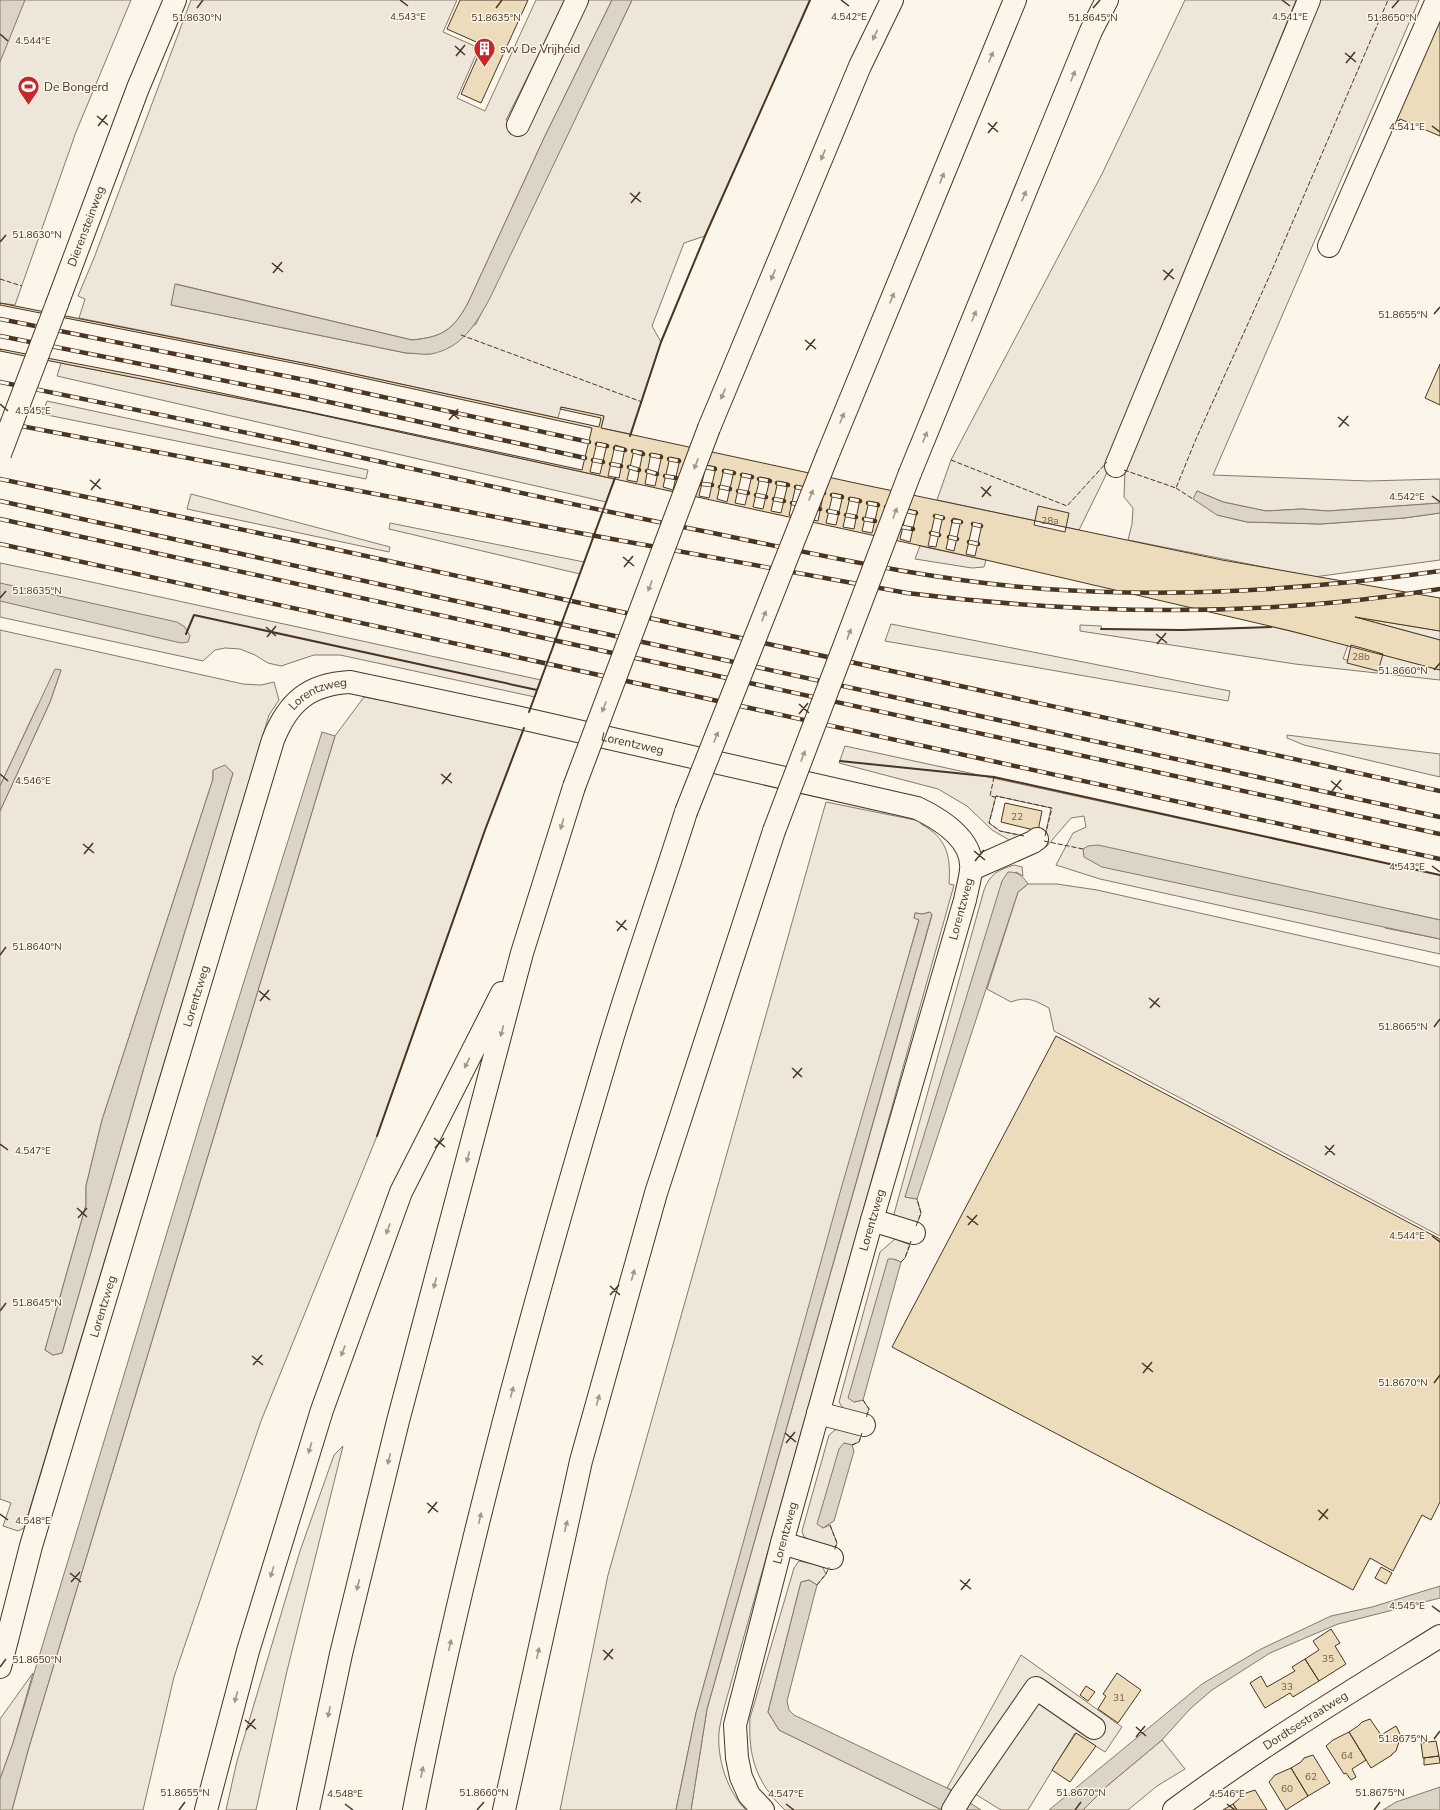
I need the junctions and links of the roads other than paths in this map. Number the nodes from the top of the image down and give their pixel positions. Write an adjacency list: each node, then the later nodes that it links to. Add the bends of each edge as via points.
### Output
1 (175, 0): 10 (main road, Dierensteinweg, bridge, via 138,88)
2 (577, 0): 8 (main road)
3 (892, 0): 14 (main road, one-way to 14, bridge, via 860,66 709,428 574,787)
4 (1015, 0): 28 (main road, one-way to 4, bridge, via 433,1716 495,1456 613,1038 686,812 828,454)
5 (1106, 0): 23 (main road, one-way to 5, bridge, via 581,1461 656,1193 774,832 910,473)
6 (1309, 0): 11 (main road)
7 (1437, 0): 9 (main road)
8 (518, 124)
9 (1329, 246)
10 (0, 454)
11 (1116, 466)
12 (1037, 839): 13 (main road)
13 (972, 869): 15 (main road, Lorentzweg); 22 (main road, Lorentzweg, via 968,851 955,832 938,818 917,808 350,682 320,687 296,701 279,724 273,740 31,1546)
14 (522, 953): 26 (main road, one-way to 26, via 401,1192 322,1410 248,1651); 27 (main road, one-way to 27, via 398,1421 341,1654)
15 (872, 1220): 16 (main road); 17 (main road, Lorentzweg)
16 (914, 1233)
17 (818, 1413): 18 (main road); 19 (main road, Lorentzweg)
18 (864, 1425)
19 (782, 1543): 20 (main road); 31 (main road, Lorentzweg, via 735,1725 735,1744 741,1776 749,1794)
20 (832, 1558)
21 (1438, 1640): 32 (main road, Dordtsestraatweg, via 1288,1732 1205,1786)
22 (0, 1667)
23 (529, 1691): 29 (main road); 30 (main road)
24 (1094, 1728): 25 (main road, via 1036,1688)
25 (958, 1803)
26 (206, 1810)
27 (308, 1810)
28 (414, 1810)
29 (504, 1810)
30 (517, 1810)
31 (763, 1810)
32 (1174, 1810)

